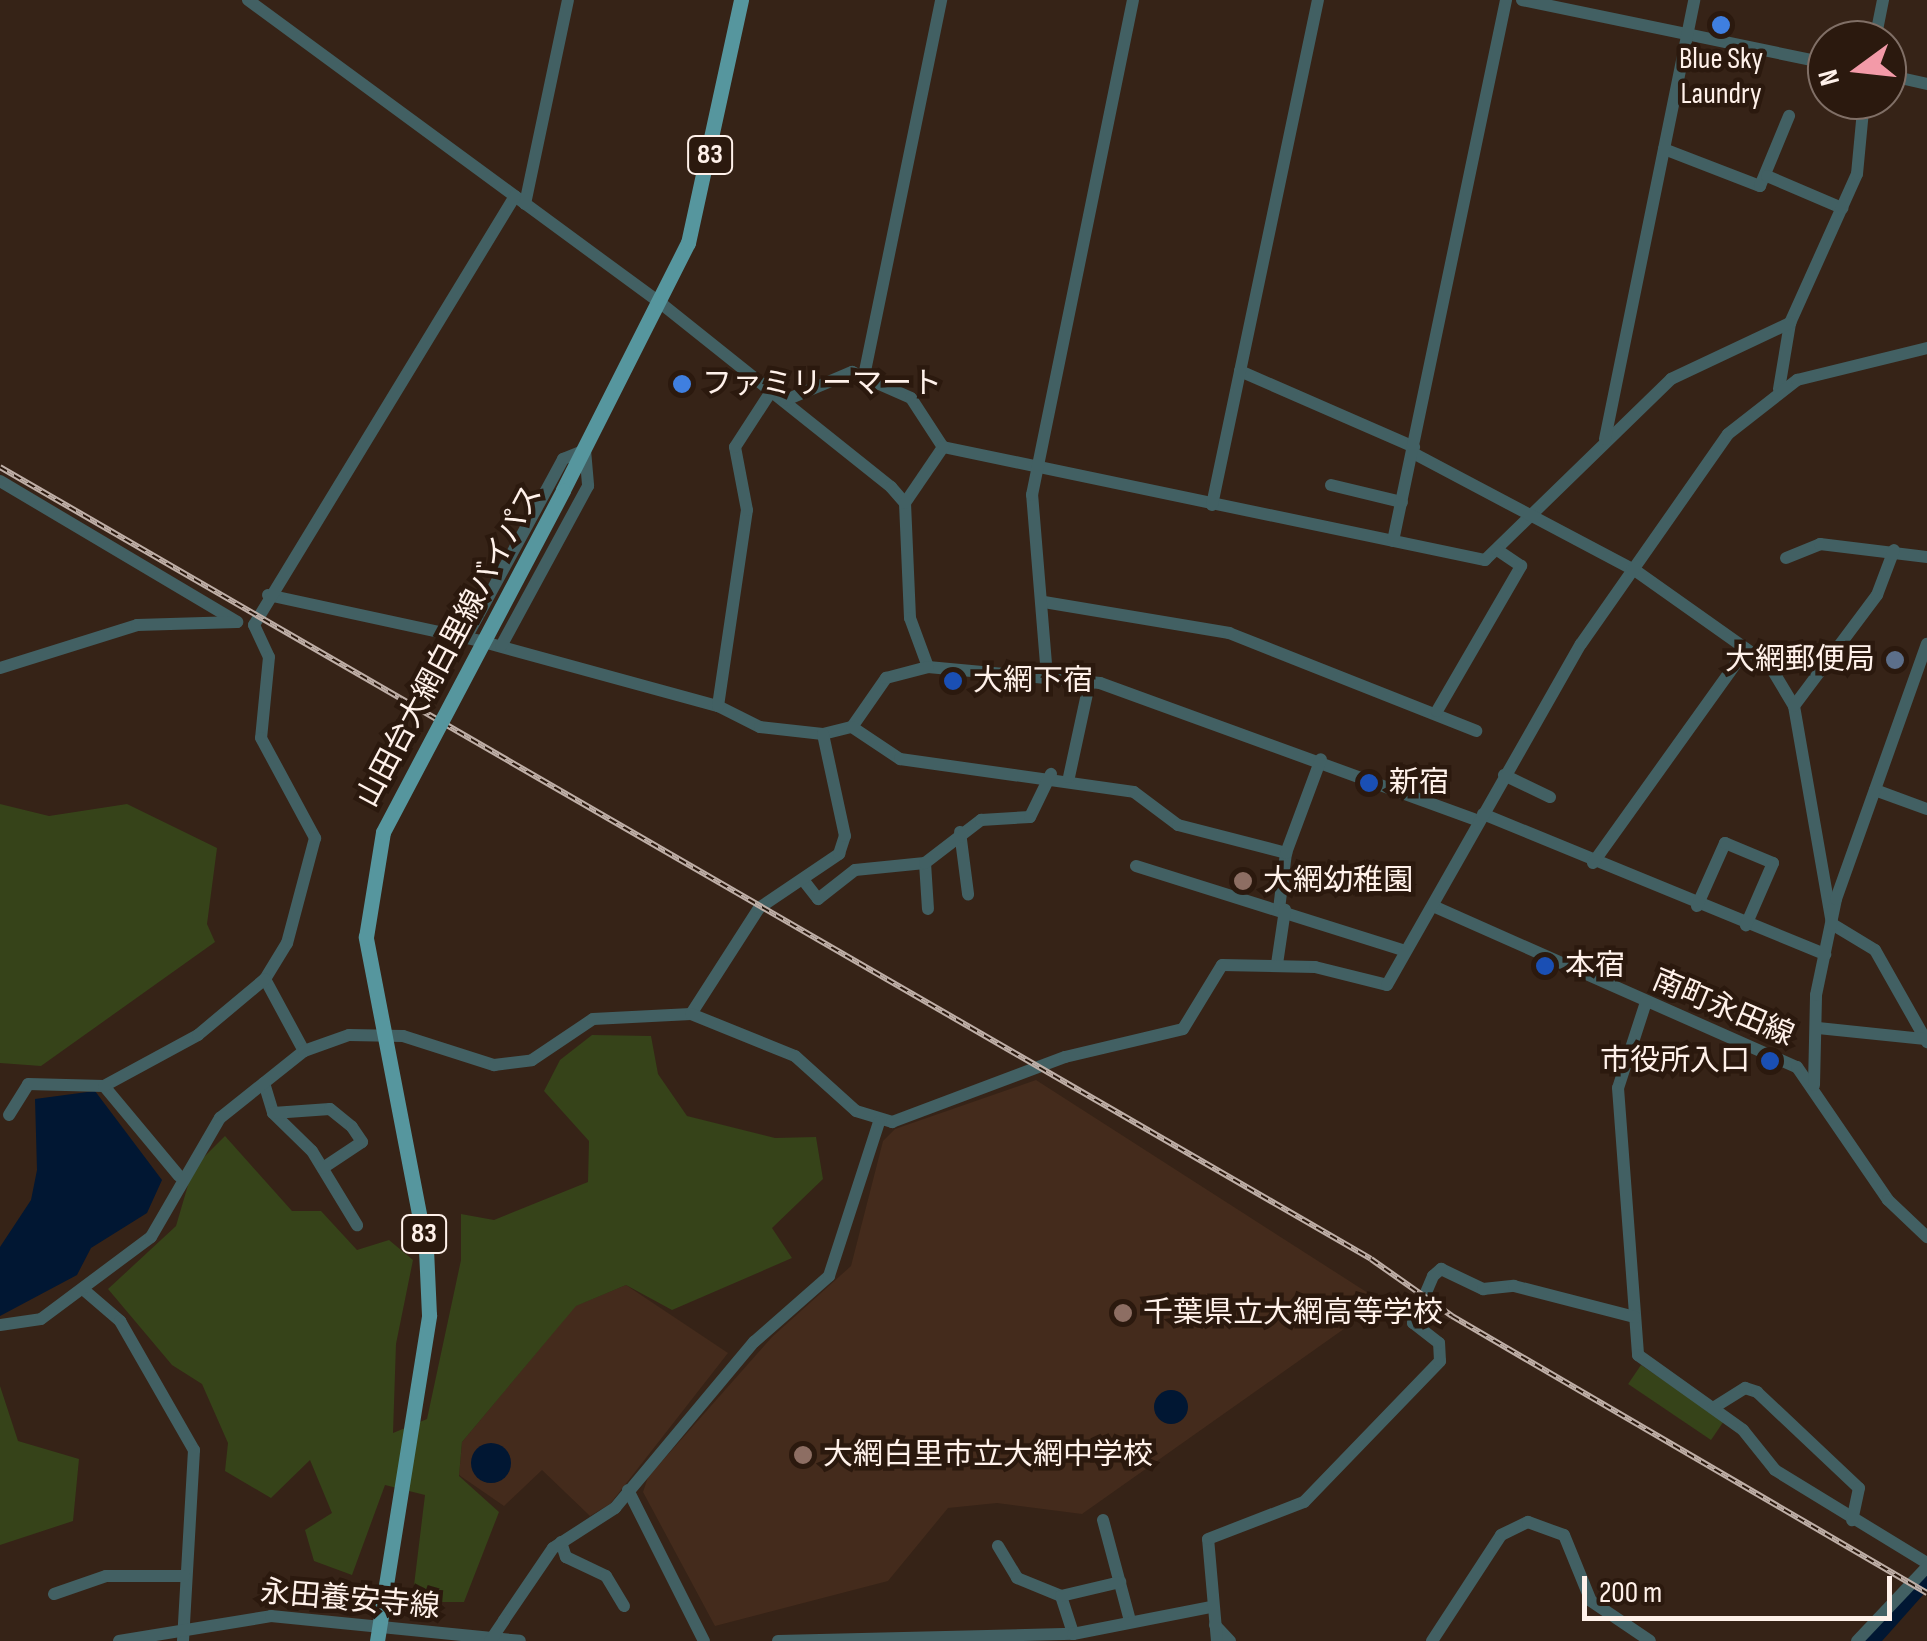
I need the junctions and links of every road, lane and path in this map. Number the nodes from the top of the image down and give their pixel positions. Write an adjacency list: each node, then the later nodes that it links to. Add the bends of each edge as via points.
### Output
1 (248, 0): 16 (street)
2 (568, 0): 16 (street)
3 (741, 0): 18 (main road, 山田台大網白里線バイパス / 83, via 705,177)
4 (941, 0): 22 (street)
5 (1133, 0): 30 (street)
6 (1318, 0): 21 (street)
7 (1506, 0): 29 (street)
8 (1522, 0): 10 (street)
9 (1694, 0): 10 (street)
10 (1687, 33): 11 (street); 14 (street)
11 (1807, 59)
12 (1789, 116): 15 (street)
13 (1862, 120): 17 (street, via 1857,174)
14 (1664, 149): 15 (street, via 1760,186); 26 (street)
15 (1767, 176): 17 (street)
16 (520, 200): 18 (street); 43 (street)
17 (1842, 208): 19 (street)
18 (663, 305): 24 (street); 28 (main road, 山田台大網白里線バイパス / 83)
19 (1790, 323): 23 (street); 26 (street, via 1671,379)
20 (1927, 348): 23 (street)
21 (1240, 372): 29 (street); 35 (street)
22 (864, 376): 25 (street, via 837,373); 27 (street, via 912,398)
23 (1779, 389): 42 (street, via 1728,434)
24 (772, 390): 25 (street); 55 (street, via 736,448 746,510)
25 (786, 400): 34 (street)
26 (1604, 442): 36 (street)
27 (943, 447): 30 (street); 34 (street)
28 (585, 450): 47 (street, via 563,458); 49 (street, via 588,486); 89 (main road, 山田台大網白里線バイパス / 83, bridge, via 383,832 366,915)
29 (1413, 450): 33 (street); 36 (street)
30 (1035, 469): 35 (street); 44 (street)
31 (0, 481): 45 (street)
32 (1331, 486): 33 (street)
33 (1402, 502): 37 (street)
34 (905, 503): 51 (street, via 908,604)
35 (1212, 504): 37 (street)
36 (1526, 518): 38 (street); 42 (street)
37 (1393, 541): 38 (street, via 1484,560)
38 (1498, 550): 57 (street, via 1521,566)
39 (1894, 550): 40 (street); 41 (street, via 1820,544); 56 (street, via 1877,595)
40 (1927, 557)
41 (1786, 558)
42 (1636, 571): 50 (street); 63 (street)
43 (268, 595): 46 (street); 47 (street)
44 (1044, 602): 53 (street); 57 (street, via 1229,633)
45 (237, 622): 46 (street); 52 (street, via 137,625)
46 (254, 625): 85 (street, via 269,656 261,738 315,838 288,943)
47 (466, 638): 49 (street)
48 (1927, 644): 65 (street)
49 (501, 646): 55 (street)
50 (1746, 648): 56 (street); 72 (street)
51 (928, 667): 53 (street); 58 (street, via 886,678)
52 (0, 668)
53 (1048, 676): 54 (street)
54 (1090, 680): 61 (street); 64 (street)
55 (718, 706): 60 (street, via 760,728)
56 (1794, 706): 80 (street)
57 (1437, 711): 59 (street)
58 (852, 726): 60 (street); 62 (street, via 900,759)
59 (1476, 731)
60 (823, 734): 74 (street, via 845,836 839,854)
61 (1321, 759): 68 (street); 70 (street)
62 (1052, 774): 64 (street); 69 (street, via 1030,817 981,820)
63 (1504, 776): 66 (street); 68 (street)
64 (1069, 777): 70 (street, via 1134,792 1178,825)
65 (1876, 790): 67 (street); 80 (street)
66 (1550, 797)
67 (1927, 809)
68 (1481, 818): 72 (street); 76 (street)
69 (960, 832): 71 (street); 75 (street)
70 (1286, 853): 79 (street)
71 (925, 862): 74 (street, via 855,870 818,898); 78 (street)
72 (1593, 863): 77 (street)
73 (1136, 866): 79 (street)
74 (804, 881): 87 (street, via 759,908)
75 (968, 894)
76 (1432, 906): 82 (street); 86 (street, 南町永田線)
77 (1697, 906): 81 (street); 81 (street, via 1726,843 1773,864)
78 (928, 909)
79 (1282, 909): 82 (street); 84 (street)
80 (1832, 924): 83 (street); 90 (street, via 1876,950)
81 (1746, 925): 83 (street)
82 (1402, 950): 84 (street, via 1386,985)
83 (1825, 954): 88 (street)
84 (1278, 964): 97 (street, via 1222,966 1182,1028 1065,1057 1026,1077)
85 (265, 980): 91 (street); 94 (street, via 198,1035)
86 (1646, 1002): 93 (street, 南町永田線, via 1797,1067); 103 (street, via 1618,1088)
87 (691, 1014): 89 (street, via 593,1020 532,1060 494,1065); 97 (street, via 794,1056)
88 (1818, 1028): 90 (street); 93 (street)
89 (378, 1035): 91 (street); 121 (main road, 山田台大網白里線バイパス / 83, via 408,1144 430,1316)
90 (1926, 1041)
91 (304, 1051): 92 (street)
92 (264, 1083): 95 (street); 99 (street, via 220,1118)
93 (1814, 1085): 101 (street, 南町永田線, via 1873,1180)
94 (104, 1086): 96 (street, via 28,1084); 99 (street)
95 (273, 1113): 98 (street); 98 (street, via 330,1109 352,1127 362,1142)
96 (9, 1115)
97 (879, 1122): 106 (street, via 835,1268 754,1342)
98 (323, 1168): 100 (street)
99 (179, 1176): 102 (street, via 163,1225)
100 (357, 1225)
101 (1927, 1237)
102 (84, 1290): 104 (street, via 41,1319); 112 (street, via 120,1321 194,1450)
103 (1635, 1317): 105 (street, via 1638,1356); 117 (street, via 1514,1286 1483,1289 1441,1270 1413,1314 1438,1343 1440,1361 1304,1502 1208,1539)
104 (0, 1324)
105 (1714, 1408): 108 (street, via 1775,1470); 108 (street, via 1745,1388 1757,1392 1859,1488)
106 (628, 1490): 109 (street); 127 (street)
107 (1104, 1520): 113 (street)
108 (1852, 1520): 111 (street)
109 (562, 1542): 116 (street, via 566,1557 606,1576); 125 (street, bridge)
110 (998, 1546): 115 (street, via 1017,1578)
111 (1927, 1565): 133 (street)
112 (184, 1576): 114 (street, via 106,1576); 119 (street)
113 (1120, 1582): 115 (street); 118 (street)
114 (54, 1594)
115 (1060, 1596): 122 (street)
116 (624, 1606)
117 (1211, 1607): 118 (street); 120 (street)
118 (1130, 1620): 122 (street)
119 (183, 1624): 121 (street, 永田養安寺線, via 272,1616); 123 (street, 永田養安寺線); 124 (street)
120 (1215, 1625): 129 (street); 130 (street)
121 (378, 1633): 126 (street, 永田養安寺線)
122 (1072, 1634): 128 (street)
123 (119, 1641)
124 (183, 1641)
125 (490, 1641)
126 (520, 1641)
127 (704, 1641)
128 (778, 1641)
129 (1217, 1641)
130 (1230, 1641)
131 (1432, 1641): 132 (street, via 1500,1534 1528,1522 1564,1535 1591,1601)
132 (1650, 1641)
133 (1857, 1641)

